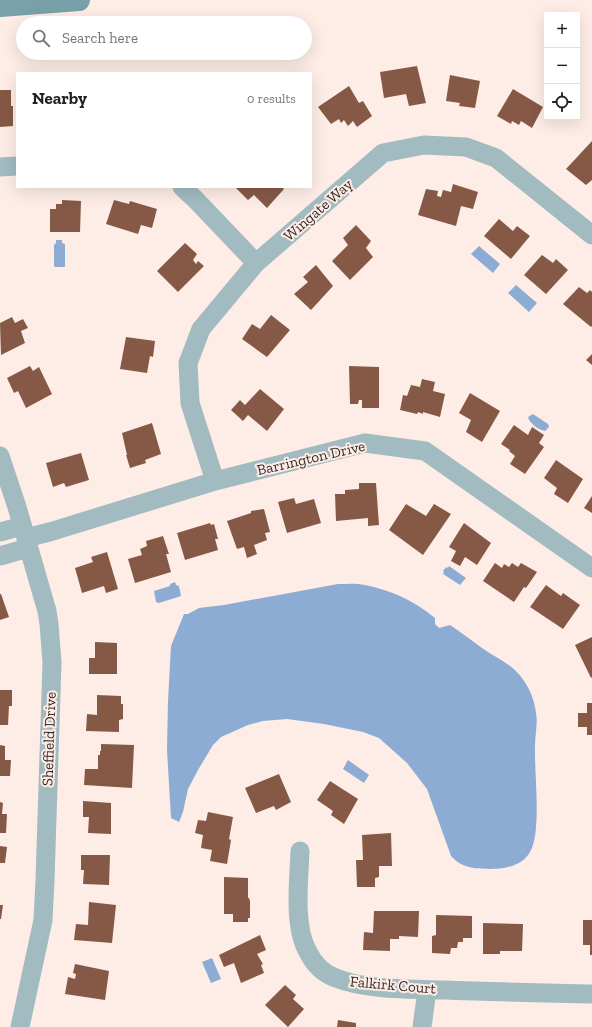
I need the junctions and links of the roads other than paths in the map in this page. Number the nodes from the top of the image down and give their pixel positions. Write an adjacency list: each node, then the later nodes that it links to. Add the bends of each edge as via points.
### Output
1 (79, 0): 2 (main road)
2 (0, 6)
3 (16, 166): 4 (street)
4 (0, 167)
5 (183, 188): 7 (street)
6 (592, 235): 7 (street, Wingate Way, via 496,158 466,147 424,144 383,153)
7 (256, 264): 9 (street, Wingate Way, via 201,329 188,362 190,403)
8 (0, 456): 11 (street, Sheffield Drive)
9 (215, 481): 11 (street, Barrington Drive, via 53,531); 13 (street, Barrington Drive, via 365,443 425,452)
10 (0, 532): 11 (street)
11 (25, 537): 12 (street); 17 (street, Sheffield Drive, via 49,624 52,662 43,920)
12 (0, 556)
13 (592, 568)
14 (300, 851): 15 (street, Falkirk Court, via 299,924 308,952 319,967 326,974 347,982 366,986)
15 (427, 990): 16 (street, Falkirk Court); 18 (street)
16 (592, 994)
17 (20, 1027)
18 (422, 1027)

